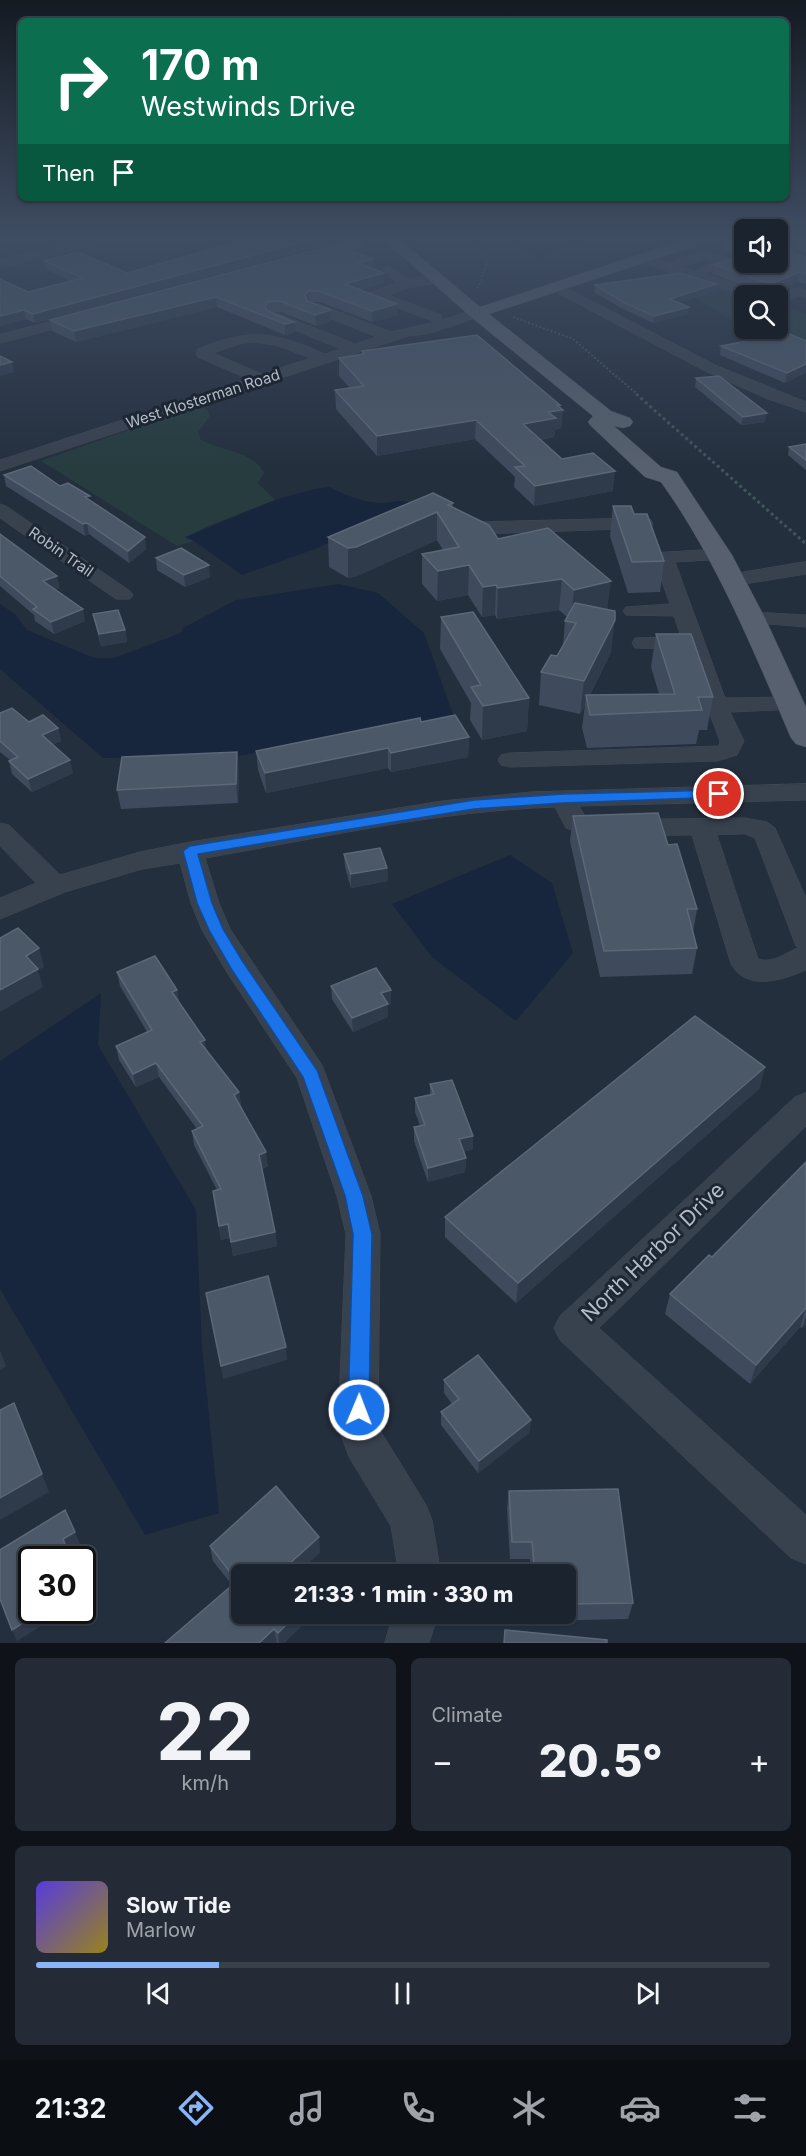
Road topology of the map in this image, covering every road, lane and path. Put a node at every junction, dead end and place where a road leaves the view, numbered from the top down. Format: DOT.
graph roads {
  1 [pos="90,315"];
  2 [pos="333,315"];
  3 [pos="408,315"];
  4 [pos="427,315"];
  5 [pos="479,315"];
  6 [pos="488,315"];
  7 [pos="488,315"];
  8 [pos="494,315"];
  9 [pos="507,315"];
  10 [pos="606,315"];
  11 [pos="275,317"];
  12 [pos="482,317"];
  13 [pos="436,318"];
  14 [pos="367,328"];
  15 [pos="406,332"];
  16 [pos="429,333"];
  17 [pos="0,339"];
  18 [pos="392,344"];
  19 [pos="359,347"];
  20 [pos="412,347"];
  21 [pos="325,359"];
  22 [pos="262,380"];
  23 [pos="775,397"];
  24 [pos="806,407"];
  25 [pos="806,420"];
  26 [pos="0,466"];
  27 [pos="0,510"];
  28 [pos="479,528"];
  29 [pos="806,544"];
  30 [pos="720,555"];
  31 [pos="663,557"];
  32 [pos="806,568"];
  33 [pos="732,580"];
  34 [pos="123,595"];
  35 [pos="682,610"];
  36 [pos="633,611"];
  37 [pos="752,618"];
  38 [pos="806,621"];
  39 [pos="694,642"];
  40 [pos="643,643"];
  41 [pos="791,704"];
  42 [pos="716,705"];
  43 [pos="806,738"];
  44 [pos="510,760"];
  45 [pos="806,792"];
  46 [pos="654,796"];
  47 [pos="563,799"];
  48 [pos="662,827"];
  49 [pos="702,827"];
  50 [pos="0,831"];
  51 [pos="190,851"];
  52 [pos="55,885"];
  53 [pos="799,894"];
  54 [pos="0,909"];
  55 [pos="806,939"];
  56 [pos="806,956"];
  57 [pos="806,1106"];
  58 [pos="806,1543"];
  59 [pos="418,1564"];
  60 [pos="413,1624"];
  61 [pos="407,1643"];
  1 -- 17 [label="street"];
  2 -- 14 [label="street"];
  3 -- 14 [label="street"];
  4 -- 13 [label="street"];
  5 -- 12 [label="main road"];
  6 -- 12 [label="main road"];
  7 -- 12 [label="main road"];
  8 -- 12 [label="path"];
  9 -- 29 [label="path"];
  10 -- 23 [label="street"];
  11 -- 19 [label="street"];
  12 -- 13 [label="street, West Klosterman Road"];
  12 -- 16 [label="street, West Klosterman Road"];
  12 -- 30 [label="main road"];
  13 -- 15 [label="street, West Klosterman Road"];
  14 -- 18 [label="street"];
  15 -- 16 [label="street, West Klosterman Road"];
  15 -- 18 [label="street, West Klosterman Road"];
  16 -- 20 [label="street"];
  18 -- 19 [label="street, West Klosterman Road"];
  19 -- 21 [label="street, West Klosterman Road"];
  21 -- 22 [label="street, West Klosterman Road"];
  21 -- 22 [label="street"];
  22 -- 26 [label="street, West Klosterman Road"];
  23 -- 24 [label="street"];
  23 -- 25 [label="street"];
  27 -- 34 [label="street, Robin Trail"];
  28 -- 31 [label="street"];
  30 -- 31 [label="street"];
  30 -- 33 [label="main road"];
  31 -- 35 [label="street"];
  32 -- 33 [label="street"];
  33 -- 37 [label="main road"];
  35 -- 36 [label="street"];
  35 -- 39 [label="street"];
  37 -- 38 [label="street"];
  37 -- 41 [label="main road"];
  39 -- 40 [label="street"];
  39 -- 42 [label="street"];
  41 -- 42 [label="street"];
  41 -- 43 [label="main road"];
  42 -- 44 [label="street"];
  45 -- 46 [label="street"];
  46 -- 47 [label="street"];
  46 -- 48 [label="street"];
  47 -- 48 [label="street"];
  47 -- 51 [label="street"];
  48 -- 49 [label="street"];
  49 -- 53 [label="street"];
  49 -- 56 [label="street"];
  50 -- 52 [label="street"];
  51 -- 52 [label="street"];
  51 -- 59 [label="street"];
  52 -- 54 [label="street"];
  53 -- 55 [label="street"];
  57 -- 58 [label="street, North Harbor Drive"];
  60 -- 61 [label="street"];
}
